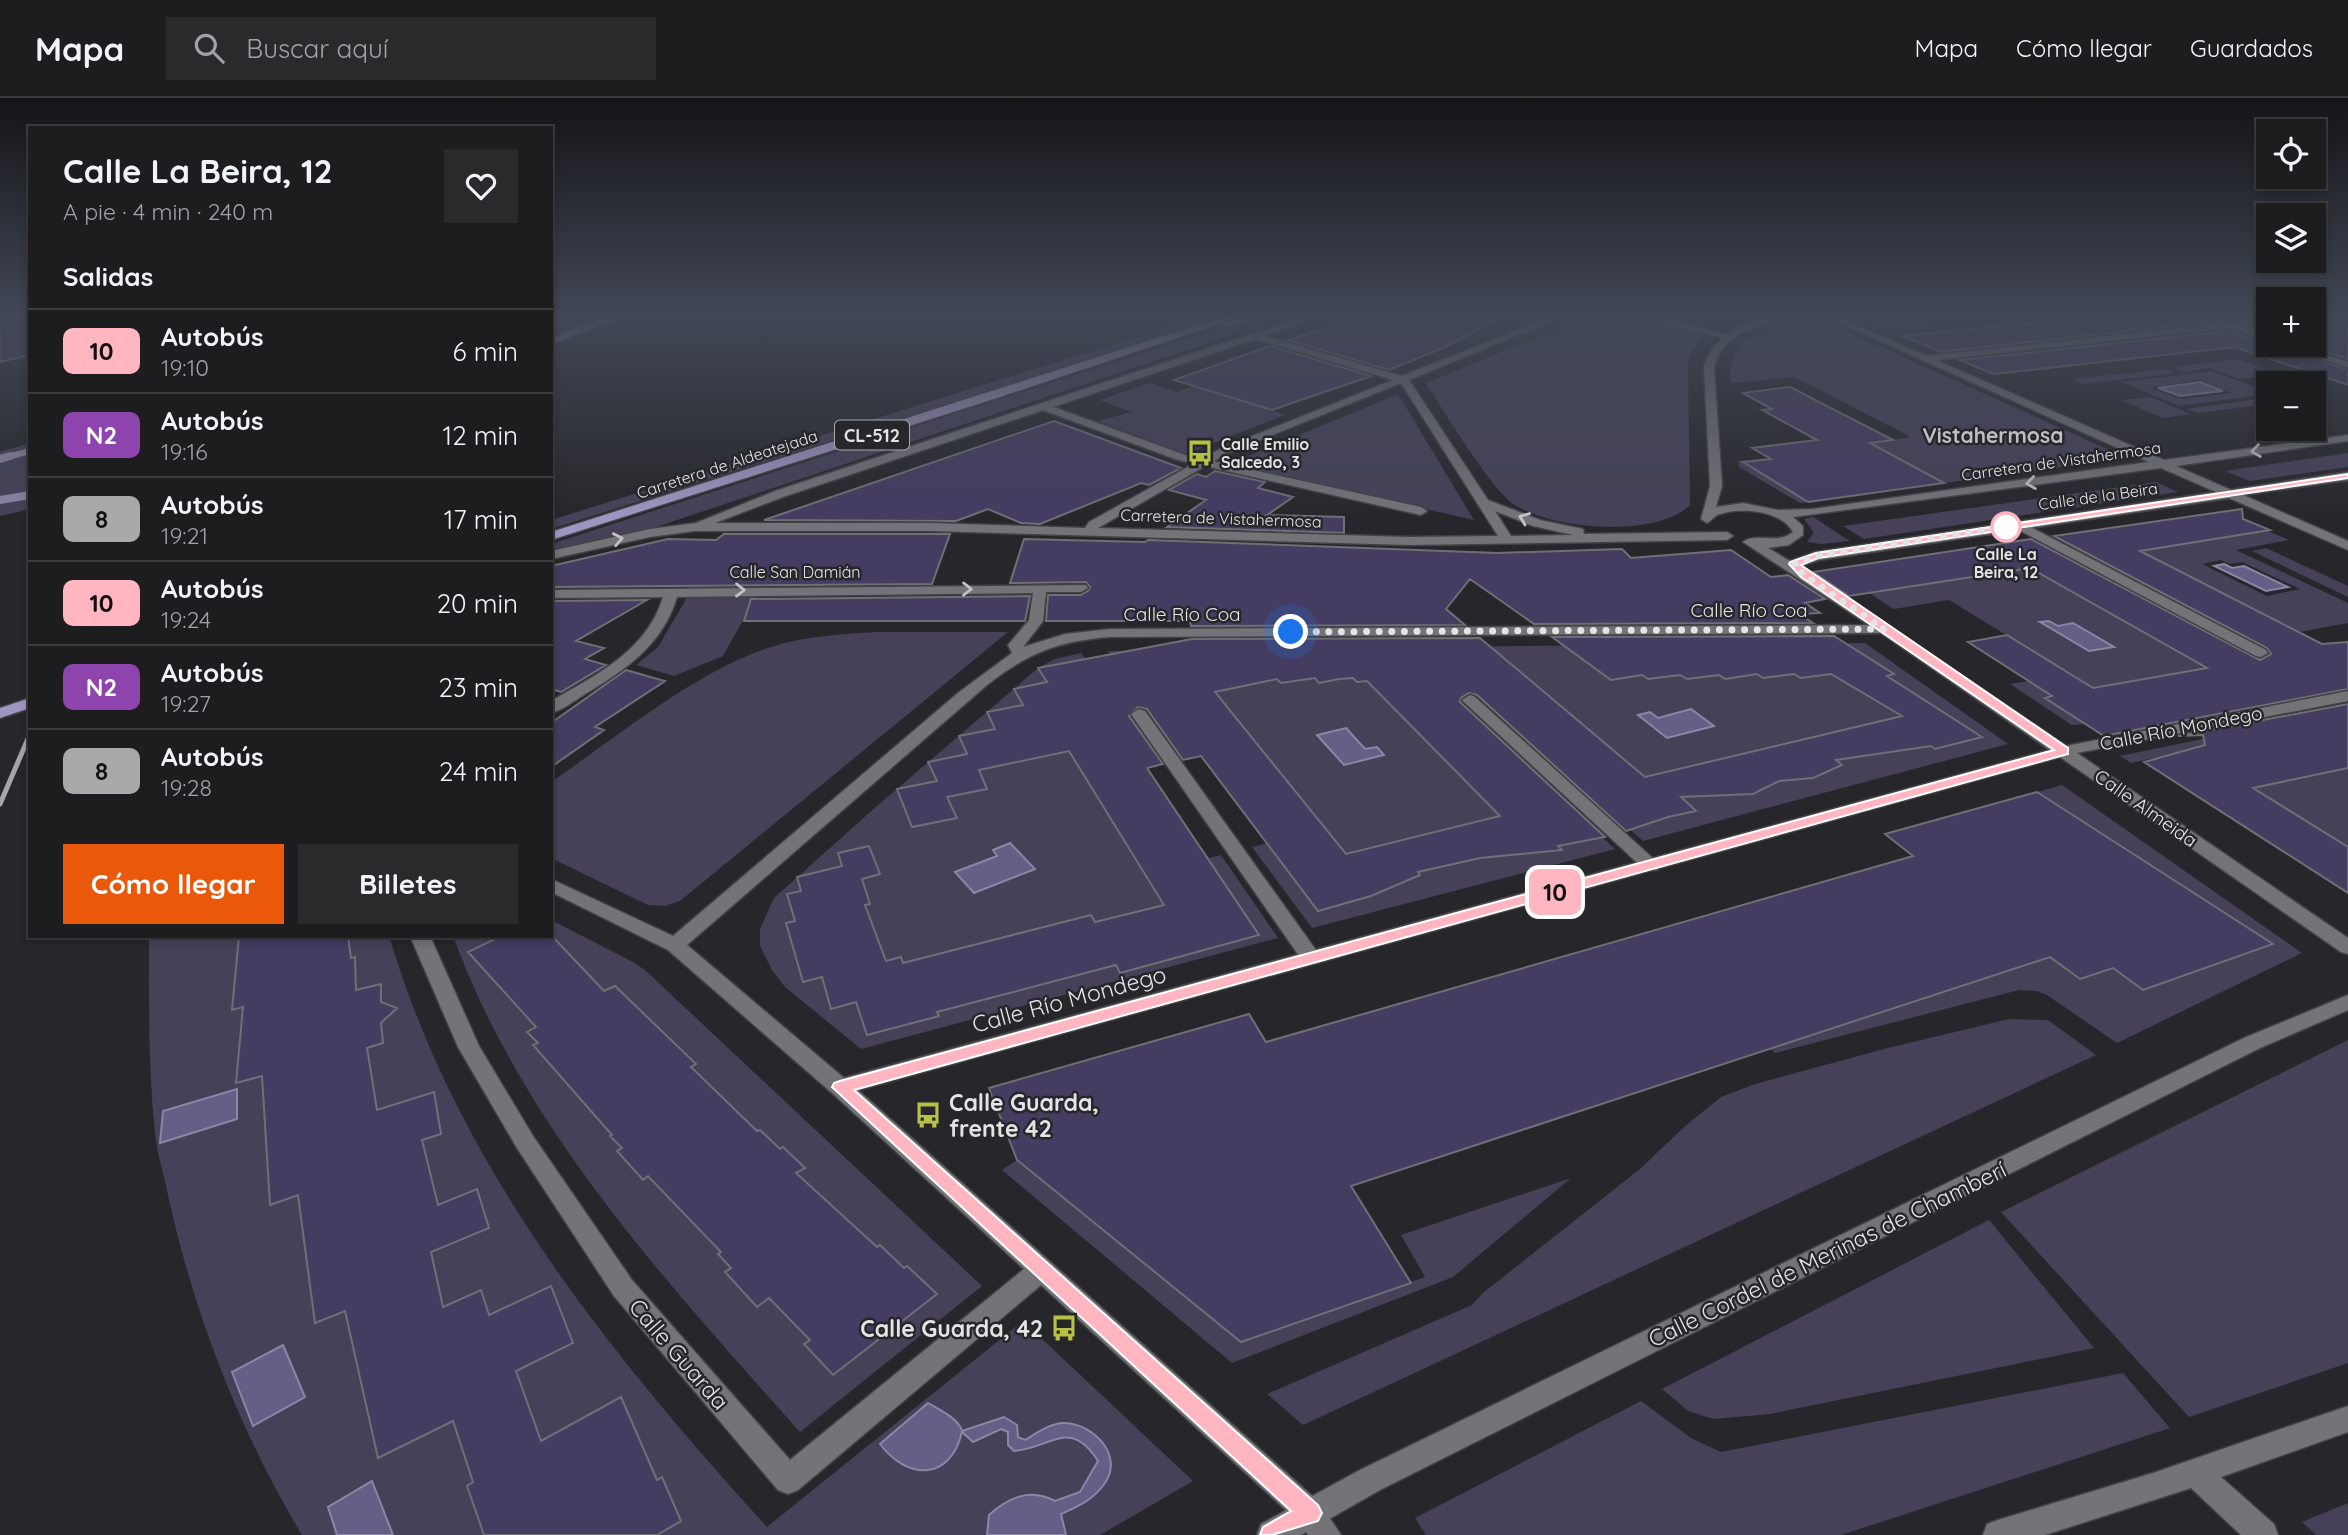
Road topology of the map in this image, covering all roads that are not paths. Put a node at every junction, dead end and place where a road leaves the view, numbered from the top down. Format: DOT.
graph roads {
  1 [pos="1034,382"];
  2 [pos="1119,382"];
  3 [pos="1399,382"];
  4 [pos="1405,382"];
  5 [pos="1710,382"];
  6 [pos="1980,382"];
  7 [pos="1044,407"];
  8 [pos="2348,438"];
  9 [pos="1201,463"];
  10 [pos="2165,464"];
  11 [pos="2348,476"];
  12 [pos="1716,487"];
  13 [pos="2230,494"];
  14 [pos="755,503"];
  15 [pos="1484,503"];
  16 [pos="1747,507"];
  17 [pos="1420,512"];
  18 [pos="1778,514"];
  19 [pos="1708,516"];
  20 [pos="2019,525"];
  21 [pos="828,526"];
  22 [pos="695,527"];
  23 [pos="1089,532"];
  24 [pos="553,535"];
  25 [pos="1660,536"];
  26 [pos="1727,536"];
  27 [pos="1613,539"];
  28 [pos="1508,541"];
  29 [pos="1749,542"];
  30 [pos="1784,542"];
  31 [pos="2348,546"];
  32 [pos="1853,550"];
  33 [pos="553,554"];
  34 [pos="1799,569"];
  35 [pos="1040,588"];
  36 [pos="1081,588"];
  37 [pos="671,592"];
  38 [pos="553,594"];
  39 [pos="1884,629"];
  40 [pos="1019,653"];
  41 [pos="2261,653"];
  42 [pos="2348,696"];
  43 [pos="1470,700"];
  44 [pos="28,704"];
  45 [pos="553,707"];
  46 [pos="0,713"];
  47 [pos="1139,714"];
  48 [pos="2064,751"];
  49 [pos="1651,866"];
  50 [pos="553,886"];
  51 [pos="421,938"];
  52 [pos="675,945"];
  53 [pos="2348,947"];
  54 [pos="1311,958"];
  55 [pos="2348,1002"];
  56 [pos="840,1087"];
  57 [pos="1040,1271"];
  58 [pos="2348,1419"];
  59 [pos="2196,1472"];
  60 [pos="1318,1524"];
  61 [pos="1272,1535"];
  62 [pos="1998,1535"];
  63 [pos="2263,1535"];
  1 -- 24 [label="main road, Carretera de Aldeatejada / CL-512"];
  2 -- 7 [label="street"];
  3 -- 9 [label="street"];
  4 -- 15 [label="street"];
  5 -- 12 [label="street"];
  6 -- 10 [label="street"];
  7 -- 9 [label="street"];
  7 -- 14 [label="street"];
  8 -- 10 [label="street, Carretera de Vistahermosa, one-way"];
  9 -- 17 [label="street"];
  9 -- 23 [label="street"];
  10 -- 13 [label="street"];
  10 -- 18 [label="street, Carretera de Vistahermosa, one-way"];
  11 -- 13 [label="street, Calle de la Beira"];
  12 -- 16 [label="street"];
  12 -- 19 [label="street"];
  13 -- 20 [label="street, Calle de la Beira"];
  13 -- 31 [label="street"];
  14 -- 21 [label="street, Carretera de Vistahermosa"];
  14 -- 22 [label="street"];
  27 -- 15 [label="street, Carretera de Vistahermosa, one-way"];
  15 -- 28 [label="street"];
  16 -- 18 [label="street, Carretera de Vistahermosa"];
  16 -- 19 [label="street, Carretera de Vistahermosa"];
  18 -- 30 [label="street"];
  19 -- 25 [label="street, Carretera de Vistahermosa"];
  19 -- 26 [label="street"];
  20 -- 32 [label="street, Calle de la Beira"];
  20 -- 41 [label="street"];
  21 -- 22 [label="street, Carretera de Vistahermosa"];
  21 -- 23 [label="street, Carretera de Vistahermosa"];
  33 -- 22 [label="street, Carretera de Vistahermosa, one-way"];
  23 -- 28 [label="street, Carretera de Vistahermosa"];
  25 -- 26 [label="street, Carretera de Vistahermosa"];
  25 -- 27 [label="street, Carretera de Vistahermosa"];
  26 -- 29 [label="street"];
  27 -- 28 [label="street, Carretera de Vistahermosa"];
  29 -- 30 [label="street, Calle de la Beira"];
  29 -- 34 [label="street, Calle Almeida"];
  30 -- 32 [label="street, Calle de la Beira"];
  30 -- 34 [label="street, Calle Almeida"];
  32 -- 34 [label="street, Calle de la Beira"];
  34 -- 39 [label="street, Calle Almeida"];
  35 -- 36 [label="street, Calle San Damián"];
  37 -- 35 [label="street, Calle San Damián, one-way"];
  35 -- 40 [label="street"];
  37 -- 38 [label="street, Calle San Damián"];
  37 -- 45 [label="street"];
  39 -- 40 [label="street, Calle Río Coa"];
  39 -- 48 [label="street, Calle Almeida"];
  40 -- 52 [label="street, Calle Río Coa"];
  42 -- 48 [label="street, Calle Río Mondego"];
  43 -- 49 [label="street"];
  44 -- 46 [label="main road"];
  47 -- 54 [label="street"];
  48 -- 49 [label="street, Calle Río Mondego"];
  48 -- 53 [label="street, Calle Almeida"];
  49 -- 54 [label="street, Calle Río Mondego"];
  50 -- 52 [label="street"];
  51 -- 57 [label="street, Calle Guarda"];
  52 -- 56 [label="street"];
  54 -- 56 [label="street, Calle Río Mondego"];
  55 -- 60 [label="street, Calle Cordel de Merinas de Chamberí"];
  56 -- 57 [label="street"];
  57 -- 60 [label="street"];
  58 -- 59 [label="street"];
  59 -- 62 [label="street"];
  59 -- 63 [label="street"];
  60 -- 61 [label="street, Calle Cordel de Merinas de Chamberí"];
}
